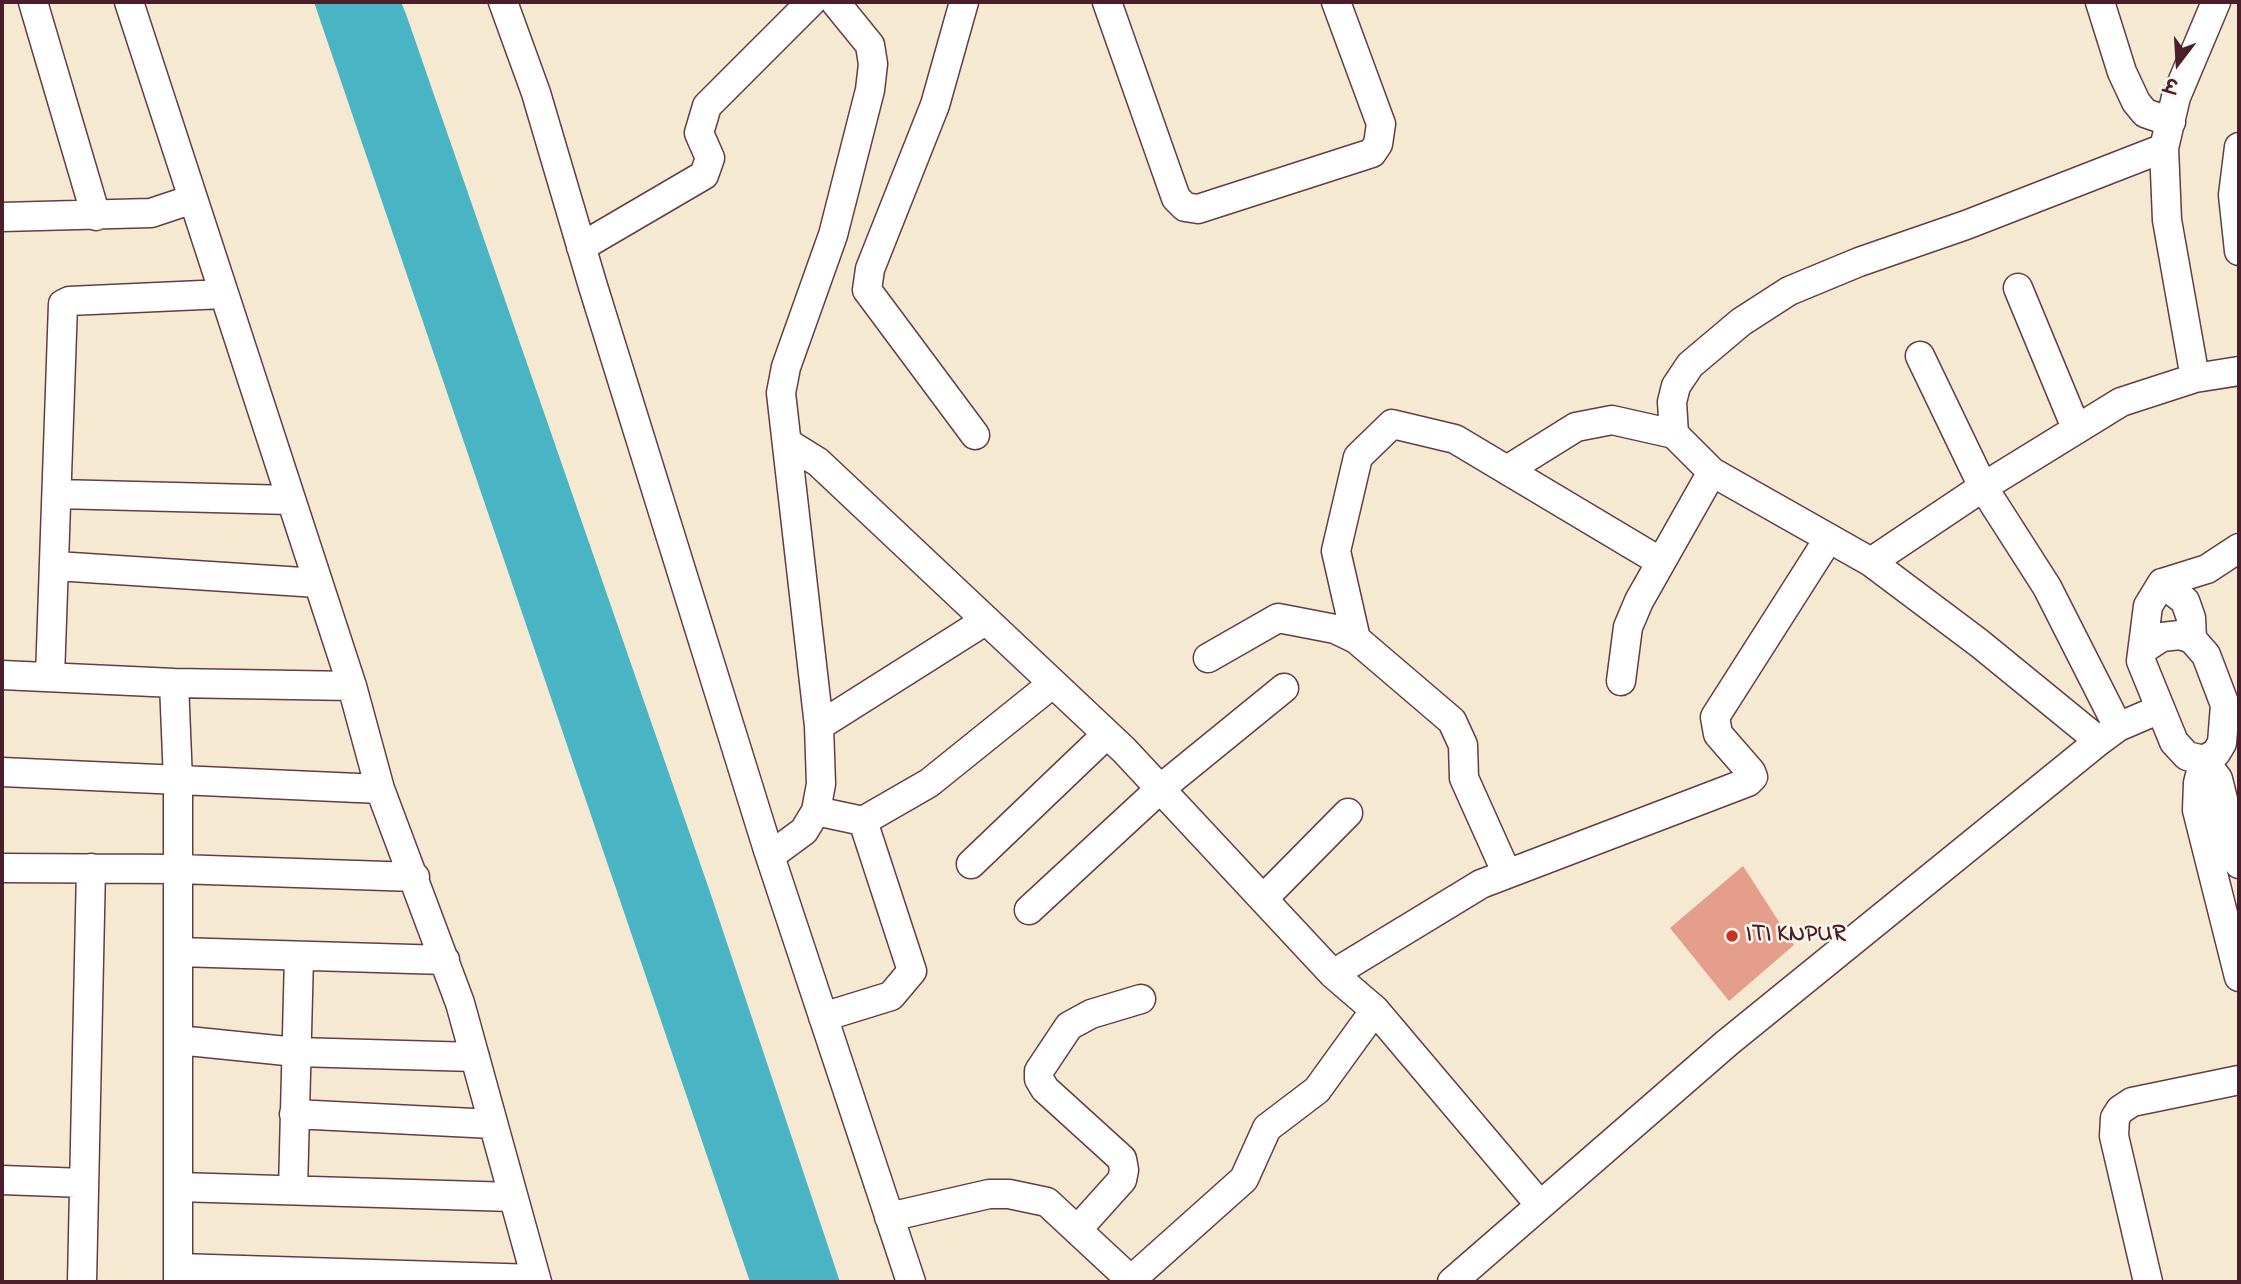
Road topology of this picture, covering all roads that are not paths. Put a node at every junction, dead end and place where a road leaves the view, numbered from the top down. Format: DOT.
graph roads {
  1 [pos="33,2"];
  2 [pos="129,2"];
  3 [pos="503,2"];
  4 [pos="811,2"];
  5 [pos="835,2"];
  6 [pos="964,2"];
  7 [pos="1107,2"];
  8 [pos="1336,2"];
  9 [pos="2100,2"];
  10 [pos="2216,2"];
  11 [pos="2168,135"];
  12 [pos="2239,147"];
  13 [pos="193,199"];
  14 [pos="96,216"];
  15 [pos="2,217"];
  16 [pos="581,247"];
  17 [pos="2239,251"];
  18 [pos="2018,288"];
  19 [pos="224,294"];
  20 [pos="1920,356"];
  21 [pos="2239,372"];
  22 [pos="2195,378"];
  23 [pos="2076,428"];
  24 [pos="1674,434"];
  25 [pos="975,435"];
  26 [pos="789,444"];
  27 [pos="1507,470"];
  28 [pos="1712,472"];
  29 [pos="1983,487"];
  30 [pos="57,494"];
  31 [pos="291,500"];
  32 [pos="1829,538"];
  33 [pos="2239,548"];
  34 [pos="1661,562"];
  35 [pos="1871,562"];
  36 [pos="55,566"];
  37 [pos="318,583"];
  38 [pos="2162,583"];
  39 [pos="985,621"];
  40 [pos="1356,639"];
  41 [pos="2192,639"];
  42 [pos="2145,648"];
  43 [pos="1208,658"];
  44 [pos="2,675"];
  45 [pos="50,677"];
  46 [pos="1621,681"];
  47 [pos="174,683"];
  48 [pos="1052,684"];
  49 [pos="352,686"];
  50 [pos="1284,688"];
  51 [pos="2232,704"];
  52 [pos="2160,709"];
  53 [pos="819,726"];
  54 [pos="1107,734"];
  55 [pos="2108,734"];
  56 [pos="2204,760"];
  57 [pos="2,772"];
  58 [pos="178,781"];
  59 [pos="380,789"];
  60 [pos="1160,789"];
  61 [pos="816,811"];
  62 [pos="1348,813"];
  63 [pos="863,821"];
  64 [pos="770,856"];
  65 [pos="971,864"];
  66 [pos="2239,864"];
  67 [pos="2,868"];
  68 [pos="91,868"];
  69 [pos="178,869"];
  70 [pos="1507,874"];
  71 [pos="415,877"];
  72 [pos="1263,899"];
  73 [pos="1029,910"];
  74 [pos="178,952"];
  75 [pos="299,956"];
  76 [pos="445,960"];
  77 [pos="1333,974"];
  78 [pos="2239,976"];
  79 [pos="1141,999"];
  80 [pos="1375,1010"];
  81 [pos="823,1017"];
  82 [pos="178,1040"];
  83 [pos="296,1052"];
  84 [pos="475,1057"];
  85 [pos="2239,1080"];
  86 [pos="294,1114"];
  87 [pos="493,1124"];
  88 [pos="2,1180"];
  89 [pos="84,1183"];
  90 [pos="178,1187"];
  91 [pos="293,1190"];
  92 [pos="513,1196"];
  93 [pos="1540,1205"];
  94 [pos="889,1217"];
  95 [pos="1077,1230"];
  96 [pos="178,1275"];
  97 [pos="536,1281"];
  98 [pos="1132,1281"];
  99 [pos="82,1282"];
  100 [pos="911,1282"];
  101 [pos="1452,1282"];
  102 [pos="2148,1282"];
  1 -- 14 [label="street"];
  2 -- 13 [label="street"];
  3 -- 16 [label="street"];
  4 -- 16 [label="street"];
  5 -- 26 [label="street"];
  6 -- 25 [label="street"];
  7 -- 8 [label="street"];
  9 -- 11 [label="street"];
  10 -- 11 [label="street"];
  11 -- 22 [label="street"];
  11 -- 24 [label="street"];
  12 -- 17 [label="street"];
  13 -- 14 [label="street"];
  13 -- 19 [label="street"];
  14 -- 15 [label="street"];
  16 -- 64 [label="street"];
  18 -- 23 [label="street"];
  19 -- 30 [label="street"];
  19 -- 31 [label="street"];
  20 -- 29 [label="street"];
  21 -- 22 [label="street"];
  22 -- 23 [label="street"];
  23 -- 29 [label="street"];
  24 -- 27 [label="street"];
  24 -- 28 [label="street"];
  26 -- 39 [label="street"];
  26 -- 53 [label="street"];
  27 -- 34 [label="street"];
  27 -- 40 [label="street"];
  28 -- 32 [label="street"];
  28 -- 34 [label="street"];
  29 -- 35 [label="street"];
  29 -- 55 [label="street"];
  30 -- 31 [label="street"];
  30 -- 36 [label="street"];
  31 -- 37 [label="street"];
  32 -- 35 [label="street"];
  32 -- 70 [label="street"];
  33 -- 38 [label="street"];
  34 -- 46 [label="street"];
  35 -- 55 [label="street"];
  36 -- 37 [label="street"];
  36 -- 45 [label="street"];
  37 -- 49 [label="street"];
  38 -- 41 [label="street"];
  38 -- 42 [label="street"];
  39 -- 48 [label="street"];
  39 -- 53 [label="street"];
  40 -- 43 [label="street"];
  40 -- 70 [label="street"];
  41 -- 42 [label="street"];
  41 -- 51 [label="street"];
  42 -- 52 [label="street"];
  44 -- 45 [label="street"];
  45 -- 47 [label="street"];
  47 -- 49 [label="street"];
  47 -- 58 [label="street"];
  48 -- 54 [label="street"];
  48 -- 63 [label="street"];
  49 -- 59 [label="street"];
  50 -- 60 [label="street"];
  51 -- 56 [label="street"];
  52 -- 55 [label="street"];
  52 -- 56 [label="street"];
  53 -- 61 [label="street"];
  54 -- 60 [label="street"];
  54 -- 65 [label="street"];
  55 -- 93 [label="street"];
  56 -- 66 [label="street"];
  56 -- 78 [label="street"];
  57 -- 58 [label="street"];
  58 -- 59 [label="street"];
  58 -- 69 [label="street"];
  59 -- 71 [label="street"];
  60 -- 72 [label="street"];
  60 -- 73 [label="street"];
  61 -- 63 [label="street"];
  61 -- 64 [label="street"];
  62 -- 72 [label="street"];
  63 -- 81 [label="street"];
  64 -- 81 [label="street"];
  67 -- 68 [label="street"];
  68 -- 69 [label="street"];
  68 -- 89 [label="street"];
  69 -- 71 [label="street"];
  69 -- 74 [label="street"];
  70 -- 77 [label="street"];
  71 -- 76 [label="street"];
  72 -- 77 [label="street"];
  74 -- 75 [label="street"];
  74 -- 82 [label="street"];
  75 -- 76 [label="street"];
  75 -- 83 [label="street"];
  76 -- 84 [label="street"];
  77 -- 80 [label="street"];
  79 -- 95 [label="street"];
  80 -- 93 [label="street"];
  80 -- 98 [label="street"];
  81 -- 94 [label="street"];
  82 -- 83 [label="street"];
  82 -- 90 [label="street"];
  83 -- 84 [label="street"];
  83 -- 86 [label="street"];
  84 -- 87 [label="street"];
  85 -- 102 [label="street"];
  86 -- 87 [label="street"];
  86 -- 91 [label="street"];
  87 -- 92 [label="street"];
  88 -- 89 [label="street"];
  89 -- 99 [label="street"];
  90 -- 91 [label="street"];
  90 -- 96 [label="street"];
  91 -- 92 [label="street"];
  92 -- 97 [label="street"];
  93 -- 101 [label="street"];
  94 -- 95 [label="street"];
  94 -- 100 [label="street"];
  95 -- 98 [label="street"];
  96 -- 97 [label="street"];
}
